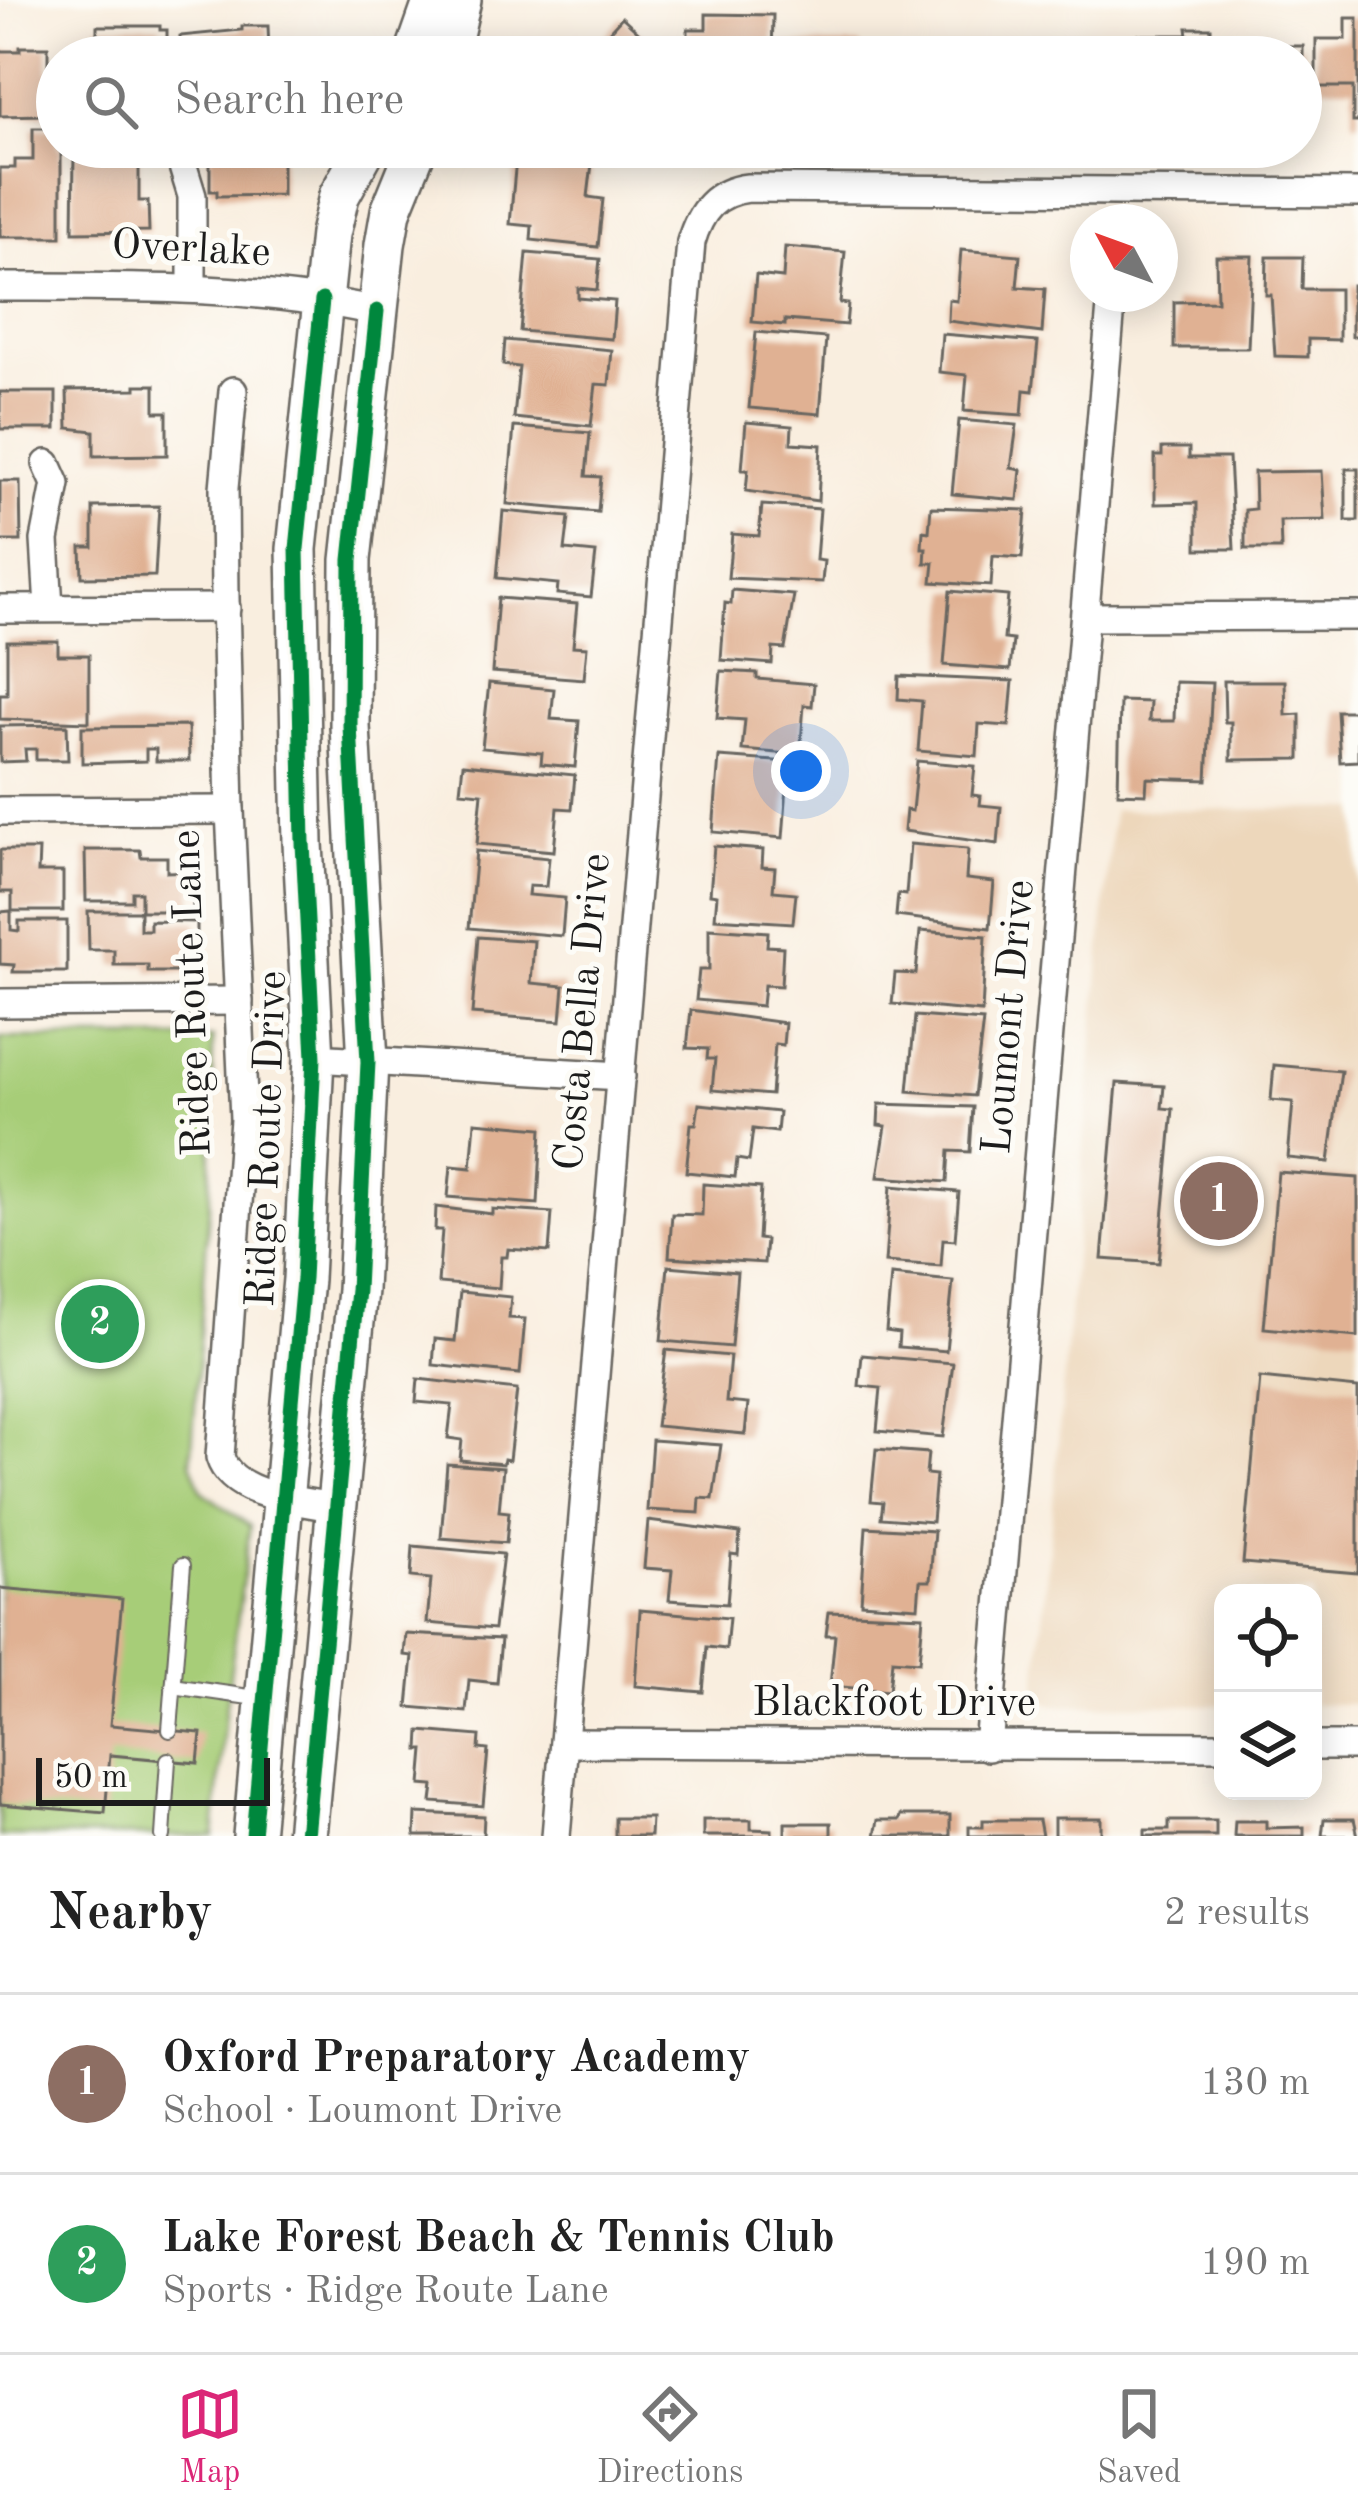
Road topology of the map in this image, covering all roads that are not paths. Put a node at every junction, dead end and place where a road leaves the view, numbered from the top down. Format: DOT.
graph roads {
  1 [pos="434,0"];
  2 [pos="461,0"];
  3 [pos="421,36"];
  4 [pos="453,36"];
  5 [pos="183,168"];
  6 [pos="354,168"];
  7 [pos="408,168"];
  8 [pos="1358,193"];
  9 [pos="1178,204"];
  10 [pos="1070,205"];
  11 [pos="192,286"];
  12 [pos="0,287"];
  13 [pos="322,300"];
  14 [pos="377,311"];
  15 [pos="1111,312"];
  16 [pos="233,391"];
  17 [pos="47,464"];
  18 [pos="49,608"];
  19 [pos="226,608"];
  20 [pos="0,609"];
  21 [pos="1358,616"];
  22 [pos="1087,617"];
  23 [pos="230,810"];
  24 [pos="0,811"];
  25 [pos="239,1001"];
  26 [pos="0,1003"];
  27 [pos="314,1058"];
  28 [pos="368,1062"];
  29 [pos="621,1076"];
  30 [pos="284,1498"];
  31 [pos="338,1508"];
  32 [pos="182,1565"];
  33 [pos="173,1687"];
  34 [pos="264,1699"];
  35 [pos="170,1730"];
  36 [pos="564,1743"];
  37 [pos="1214,1746"];
  38 [pos="1322,1746"];
  39 [pos="1358,1746"];
  40 [pos="988,1747"];
  41 [pos="168,1760"];
  42 [pos="163,1836"];
  43 [pos="253,1836"];
  44 [pos="306,1836"];
  45 [pos="556,1836"];
  1 -- 3 [label="main road"];
  2 -- 4 [label="main road"];
  5 -- 11 [label="street"];
  6 -- 13 [label="main road, Ridge Route Drive"];
  7 -- 14 [label="main road"];
  8 -- 9 [label="street"];
  10 -- 29 [label="street, Costa Bella Drive"];
  11 -- 12 [label="street, Overlake"];
  11 -- 13 [label="street, Overlake"];
  13 -- 14 [label="street, Overlake"];
  13 -- 27 [label="main road, Ridge Route Drive"];
  14 -- 28 [label="main road"];
  15 -- 22 [label="street, Loumont Drive"];
  16 -- 19 [label="street, Ridge Route Lane"];
  17 -- 18 [label="street"];
  18 -- 19 [label="street"];
  18 -- 20 [label="street"];
  19 -- 23 [label="street, Ridge Route Lane"];
  21 -- 22 [label="street"];
  22 -- 40 [label="street, Loumont Drive"];
  23 -- 24 [label="street"];
  23 -- 25 [label="street, Ridge Route Lane"];
  25 -- 26 [label="street"];
  25 -- 30 [label="street, Ridge Route Lane"];
  27 -- 28 [label="street"];
  27 -- 30 [label="main road, Ridge Route Drive"];
  28 -- 29 [label="street"];
  28 -- 31 [label="main road"];
  29 -- 36 [label="street, Costa Bella Drive"];
  30 -- 31 [label="street, Ridge Route Lane"];
  30 -- 34 [label="main road, Ridge Route Drive"];
  31 -- 44 [label="main road"];
  32 -- 33 [label="lane"];
  33 -- 34 [label="lane"];
  33 -- 35 [label="lane"];
  34 -- 43 [label="main road, Ridge Route Drive"];
  36 -- 40 [label="street, Blackfoot Drive"];
  36 -- 45 [label="street, Costa Bella Drive"];
  37 -- 40 [label="street, Blackfoot Drive"];
  38 -- 39 [label="street"];
  41 -- 42 [label="lane"];
}
